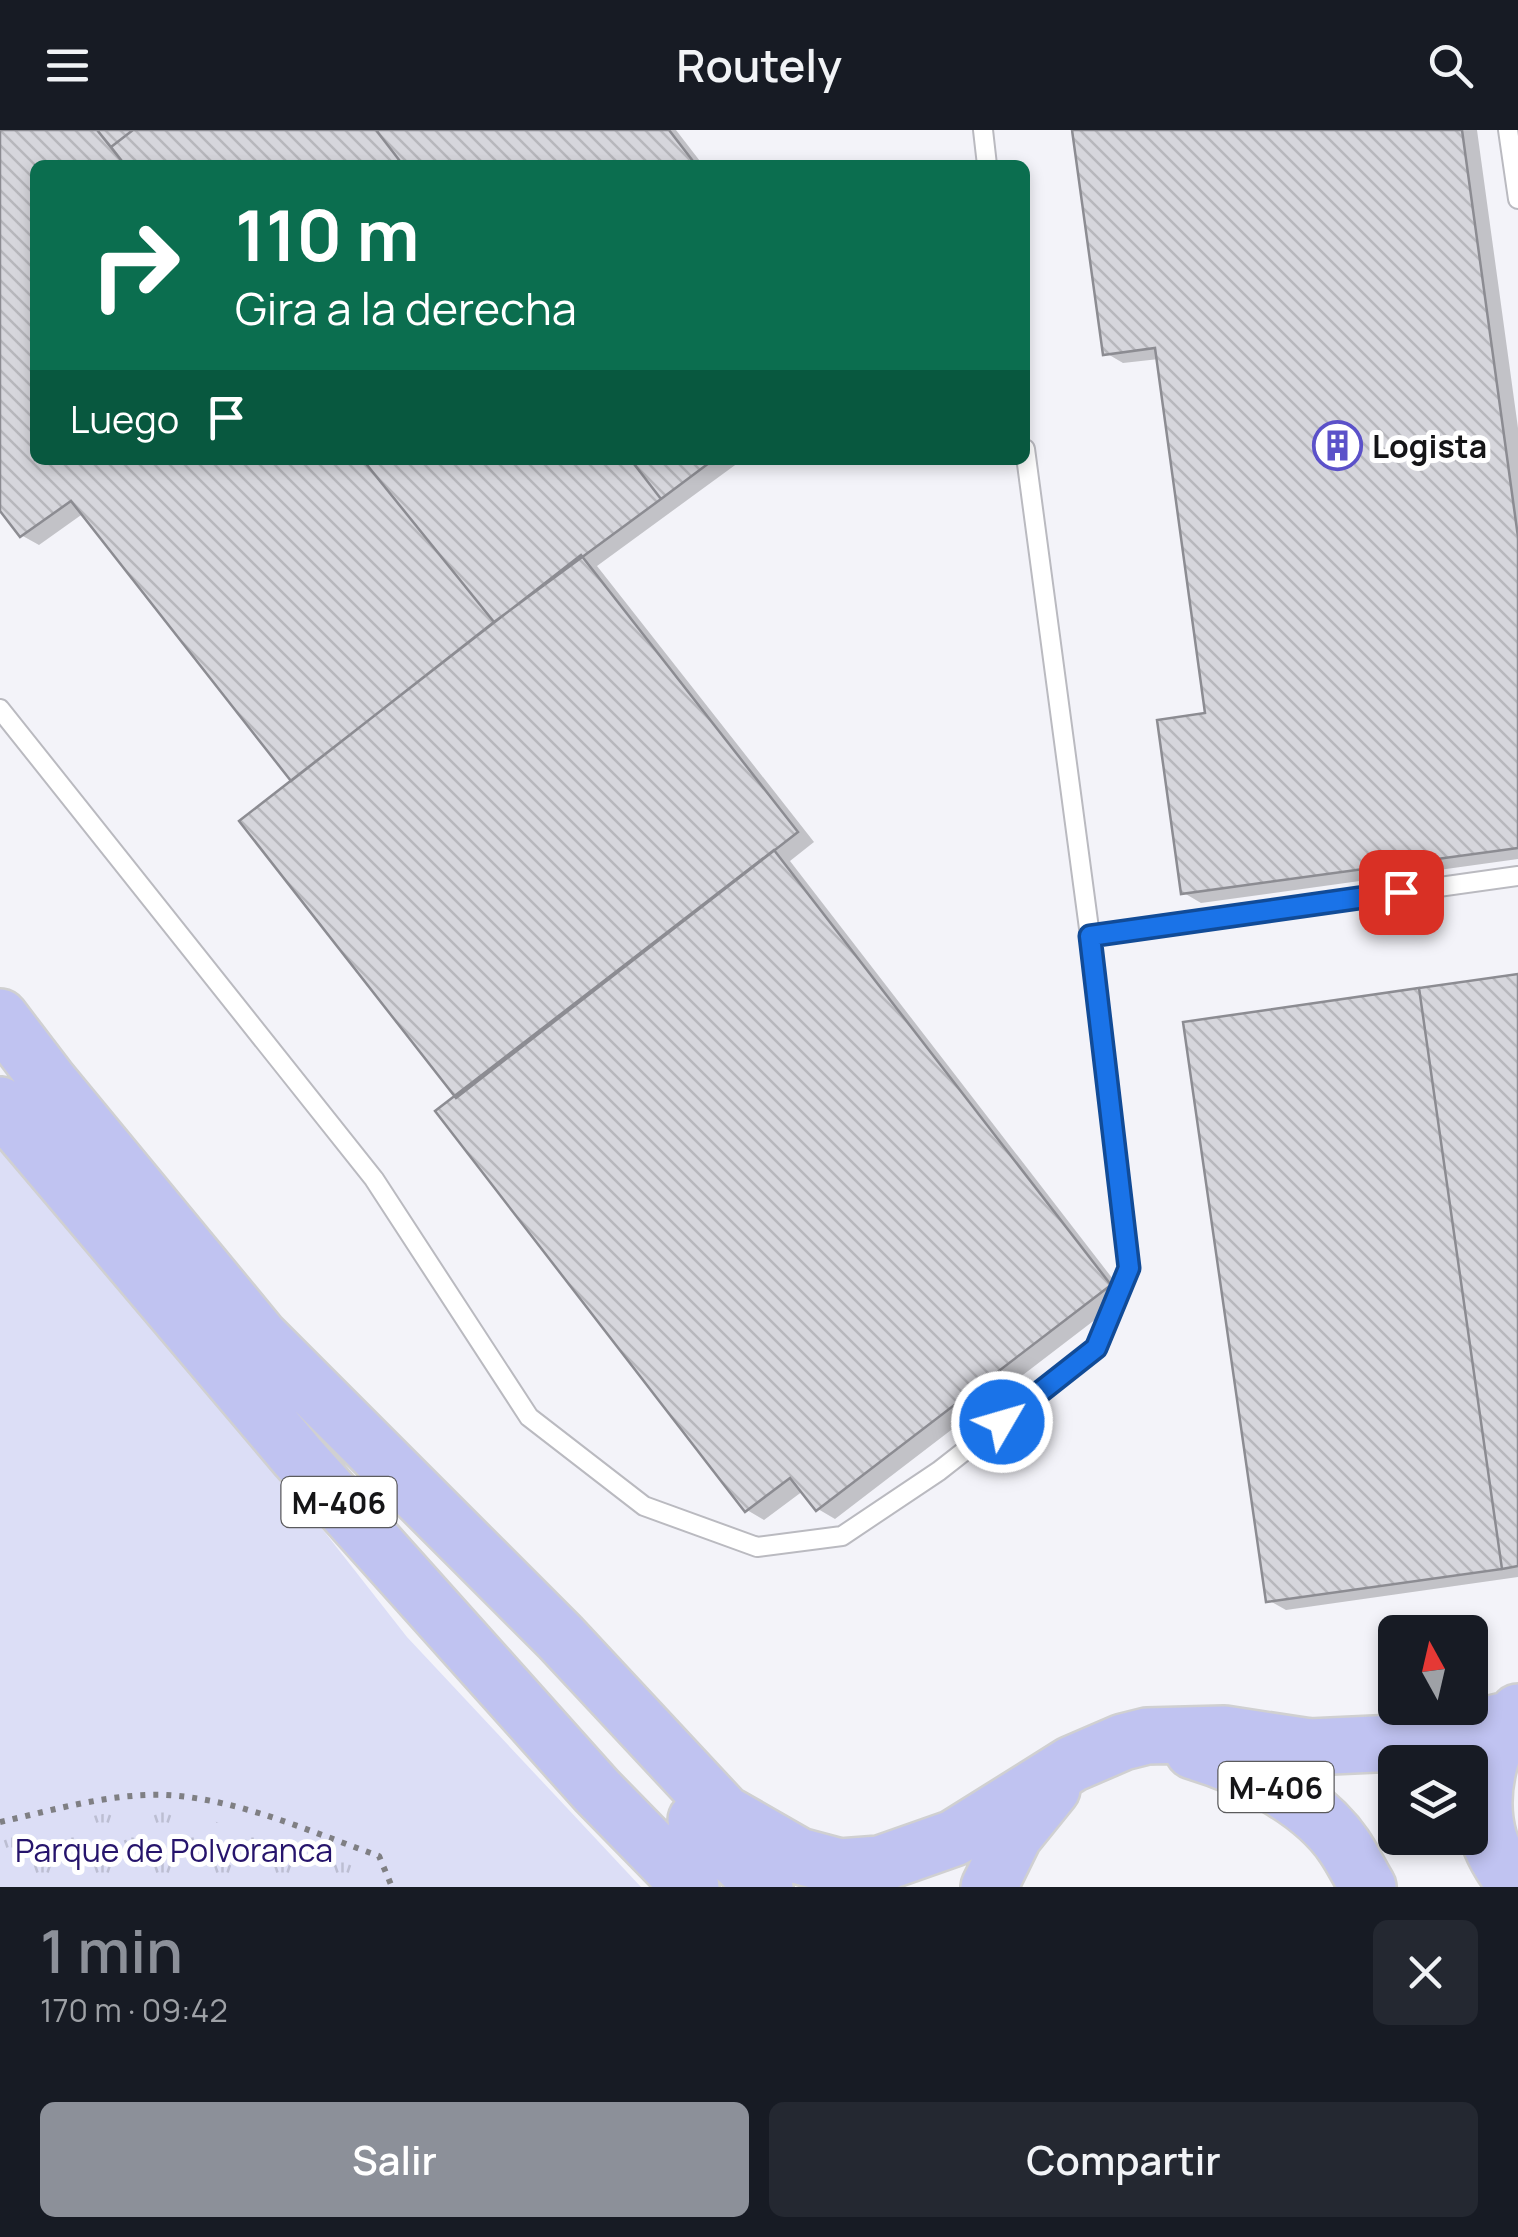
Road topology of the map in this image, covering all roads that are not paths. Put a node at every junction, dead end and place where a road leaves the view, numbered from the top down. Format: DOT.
graph roads {
  1 [pos="983,130"];
  2 [pos="1508,130"];
  3 [pos="986,160"];
  4 [pos="1518,199"];
  5 [pos="1027,465"];
  6 [pos="0,709"];
  7 [pos="1518,876"];
  8 [pos="1090,936"];
  9 [pos="0,1017"];
  10 [pos="1,1107"];
  11 [pos="288,1366"];
  12 [pos="1514,1716"];
  13 [pos="1147,1736"];
  14 [pos="1310,1747"];
  15 [pos="1072,1764"];
  16 [pos="1378,1773"];
  17 [pos="1494,1859"];
  18 [pos="692,1887"];
  19 [pos="765,1887"];
  20 [pos="989,1887"];
  21 [pos="1368,1887"];
  1 -- 3 [label="lane"];
  2 -- 4 [label="lane"];
  5 -- 8 [label="lane"];
  6 -- 8 [label="lane"];
  7 -- 8 [label="lane"];
  9 -- 11 [label="highway, M-406"];
  10 -- 18 [label="highway, M-406"];
  11 -- 15 [label="highway, M-406"];
  11 -- 19 [label="highway, M-406"];
  12 -- 14 [label="highway, M-406"];
  12 -- 17 [label="highway"];
  13 -- 14 [label="highway, M-406"];
  13 -- 15 [label="highway, M-406"];
  13 -- 21 [label="highway, M-406"];
  14 -- 16 [label="highway, M-406"];
  15 -- 20 [label="highway"];
}
